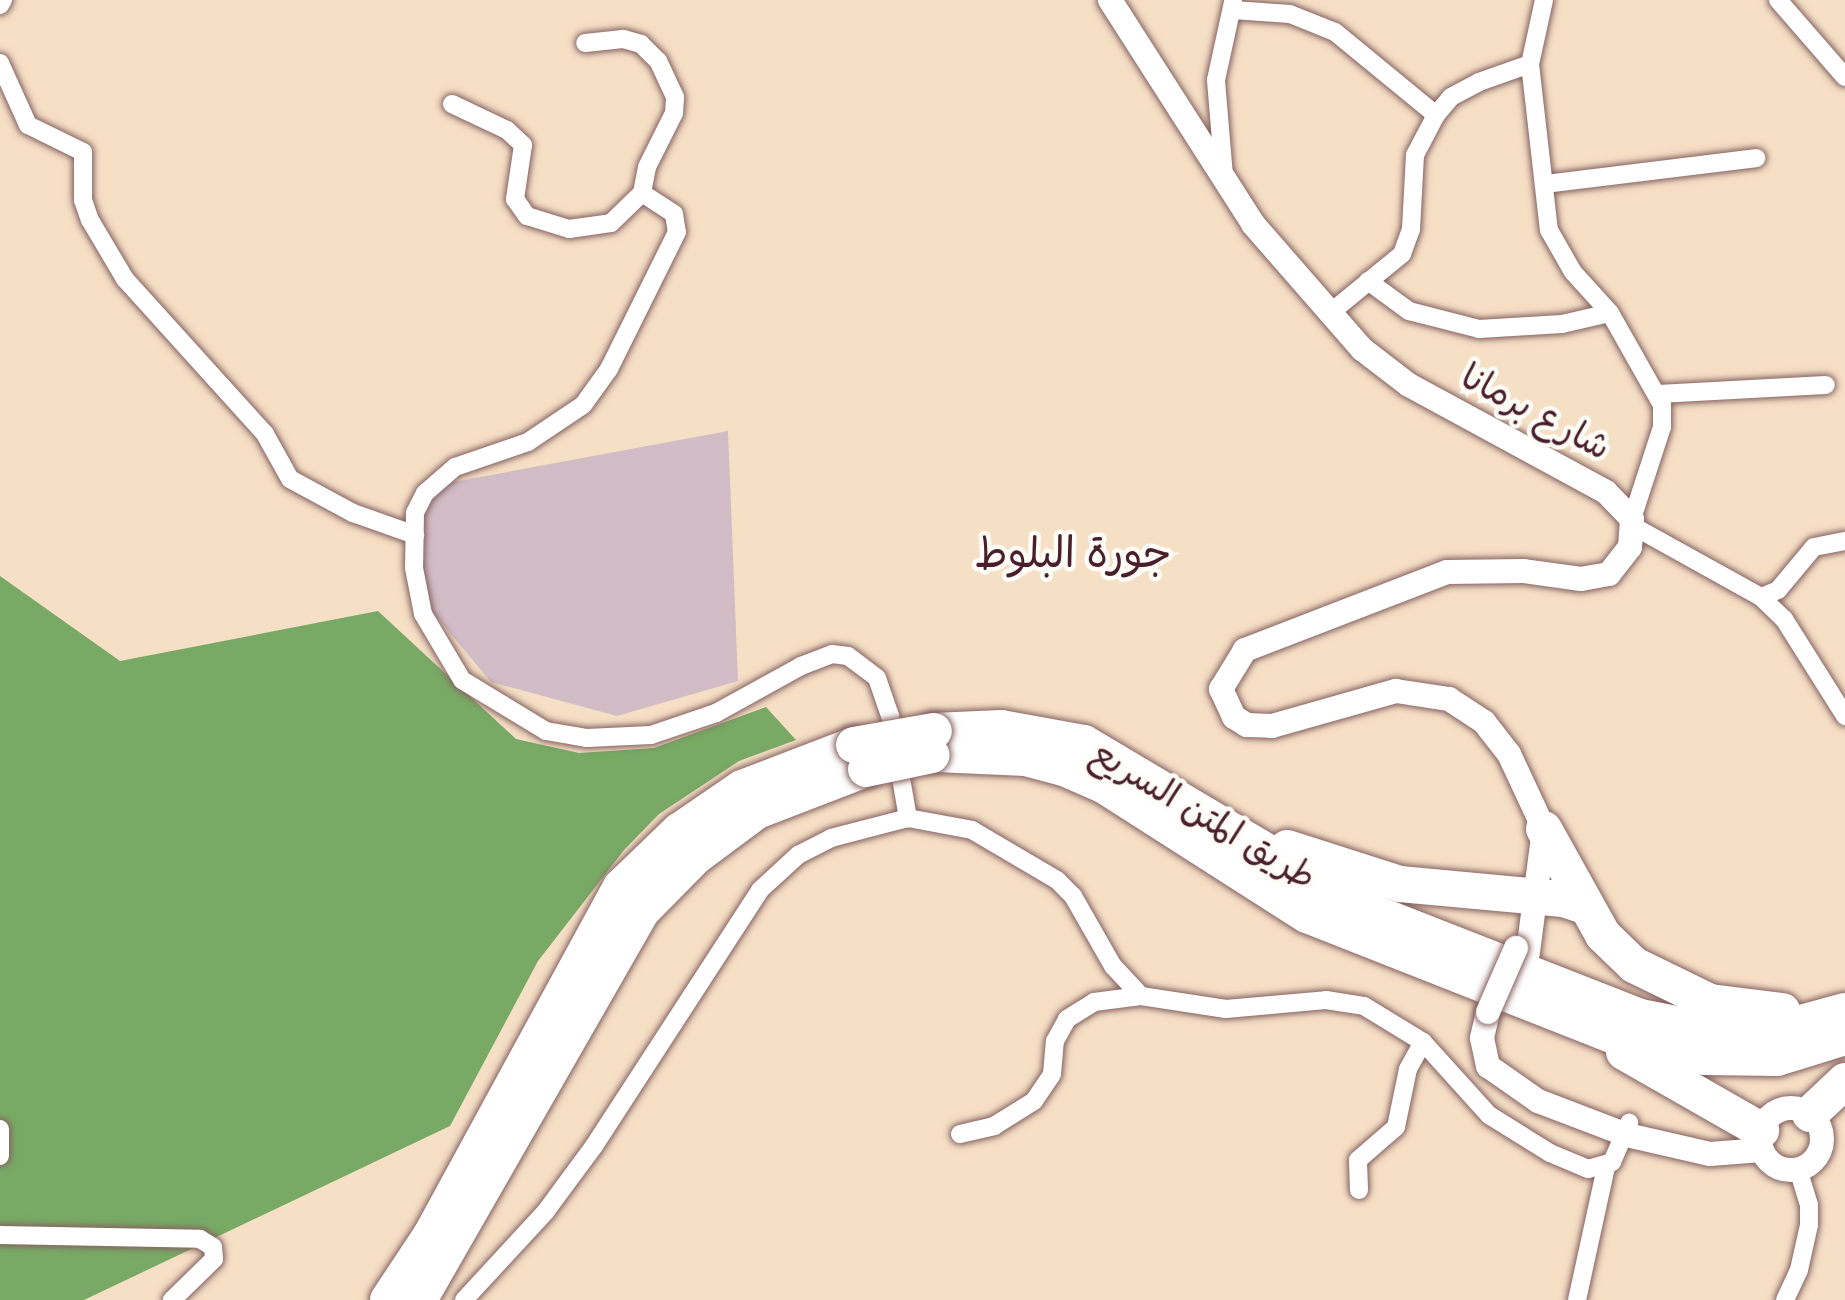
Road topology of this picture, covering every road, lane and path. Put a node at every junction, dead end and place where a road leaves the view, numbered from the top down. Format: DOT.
graph roads {
  1 [pos="1109,0"];
  2 [pos="1544,0"];
  3 [pos="1778,0"];
  4 [pos="1233,5"];
  5 [pos="586,43"];
  6 [pos="0,63"];
  7 [pos="1530,64"];
  8 [pos="1845,77"];
  9 [pos="452,104"];
  10 [pos="1436,115"];
  11 [pos="1756,158"];
  12 [pos="1224,181"];
  13 [pos="1545,184"];
  14 [pos="643,193"];
  15 [pos="1368,281"];
  16 [pos="1330,313"];
  17 [pos="1610,314"];
  18 [pos="1826,385"];
  19 [pos="1658,394"];
  20 [pos="1632,523"];
  21 [pos="415,535"];
  22 [pos="1845,541"];
  23 [pos="1761,597"];
  24 [pos="1845,716"];
  25 [pos="935,742"];
  26 [pos="860,757"];
  27 [pos="908,818"];
  28 [pos="1544,830"];
  29 [pos="1236,836"];
  30 [pos="1537,897"];
  31 [pos="1587,908"];
  32 [pos="1141,996"];
  33 [pos="1843,1021"];
  34 [pos="1592,1029"];
  35 [pos="1423,1042"];
  36 [pos="1845,1081"];
  37 [pos="0,1129"];
  38 [pos="1826,1129"];
  39 [pos="1634,1132"];
  40 [pos="960,1134"];
  41 [pos="1762,1140"];
  42 [pos="0,1156"];
  43 [pos="1606,1167"];
  44 [pos="1798,1169"];
  45 [pos="1359,1190"];
  46 [pos="0,1235"];
  47 [pos="172,1300"];
  48 [pos="388,1300"];
  49 [pos="419,1300"];
  50 [pos="464,1300"];
  51 [pos="1577,1300"];
  52 [pos="1785,1300"];
  1 -- 12 [label="street, شارع برمانا"];
  2 -- 7 [label="street"];
  3 -- 8 [label="street"];
  4 -- 10 [label="street"];
  4 -- 12 [label="street"];
  5 -- 14 [label="street"];
  6 -- 21 [label="street"];
  7 -- 10 [label="street"];
  7 -- 13 [label="street"];
  9 -- 14 [label="street"];
  10 -- 15 [label="street"];
  11 -- 13 [label="street"];
  12 -- 16 [label="street, شارع برمانا"];
  13 -- 17 [label="street"];
  14 -- 21 [label="street"];
  15 -- 16 [label="street"];
  15 -- 17 [label="street"];
  16 -- 20 [label="street, شارع برمانا"];
  17 -- 19 [label="street"];
  18 -- 19 [label="street"];
  19 -- 20 [label="street"];
  20 -- 23 [label="street"];
  20 -- 28 [label="street"];
  21 -- 27 [label="street"];
  22 -- 23 [label="street"];
  23 -- 24 [label="street"];
  25 -- 26 [label="highway, طريق المتن السريع, bridge"];
  25 -- 29 [label="highway, طريق المتن السريع"];
  25 -- 34 [label="highway, طريق المتن السريع"];
  26 -- 48 [label="highway, طريق المتن السريع"];
  26 -- 49 [label="highway, طريق المتن السريع"];
  27 -- 32 [label="street"];
  27 -- 50 [label="street"];
  28 -- 30 [label="street"];
  28 -- 31 [label="highway"];
  29 -- 30 [label="highway"];
  29 -- 33 [label="highway, طريق المتن السريع"];
  30 -- 31 [label="highway"];
  30 -- 39 [label="street, bridge"];
  31 -- 33 [label="highway"];
  32 -- 35 [label="street"];
  32 -- 40 [label="street"];
  33 -- 34 [label="highway, طريق المتن السريع"];
  34 -- 41 [label="highway"];
  35 -- 43 [label="street"];
  35 -- 45 [label="street"];
  36 -- 38 [label="highway"];
  37 -- 42 [label="street"];
  38 -- 41 [label="street"];
  38 -- 44 [label="street"];
  39 -- 41 [label="street"];
  39 -- 43 [label="street"];
  41 -- 44 [label="street"];
  43 -- 51 [label="street"];
  44 -- 52 [label="street"];
  46 -- 47 [label="street"];
}
